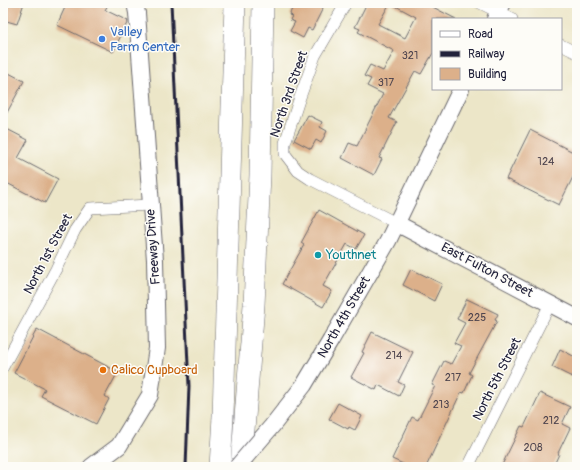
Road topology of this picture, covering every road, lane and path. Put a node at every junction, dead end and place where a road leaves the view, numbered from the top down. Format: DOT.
graph roads {
  1 [pos="135,3"];
  2 [pos="235,3"];
  3 [pos="263,3"];
  4 [pos="346,3"];
  5 [pos="480,3"];
  6 [pos="502,13"];
  7 [pos="562,46"];
  8 [pos="577,53"];
  9 [pos="461,90"];
  10 [pos="150,205"];
  11 [pos="396,223"];
  12 [pos="550,304"];
  13 [pos="577,318"];
  14 [pos="3,367"];
  15 [pos="91,467"];
  16 [pos="220,467"];
  17 [pos="237,467"];
  18 [pos="241,467"];
  19 [pos="468,467"];
  1 -- 10 [label="street, Freeway Drive"];
  2 -- 16 [label="highway"];
  3 -- 18 [label="highway"];
  4 -- 11 [label="street, North 3rd Street"];
  5 -- 6 [label="street"];
  7 -- 8 [label="street"];
  9 -- 11 [label="street, North 4th Street"];
  10 -- 14 [label="street, North 1st Street"];
  10 -- 15 [label="street, Freeway Drive"];
  11 -- 12 [label="street, East Fulton Street"];
  11 -- 17 [label="street, North 4th Street, bridge"];
  12 -- 13 [label="street, East Fulton Street"];
  12 -- 19 [label="street, North 5th Street"];
}
